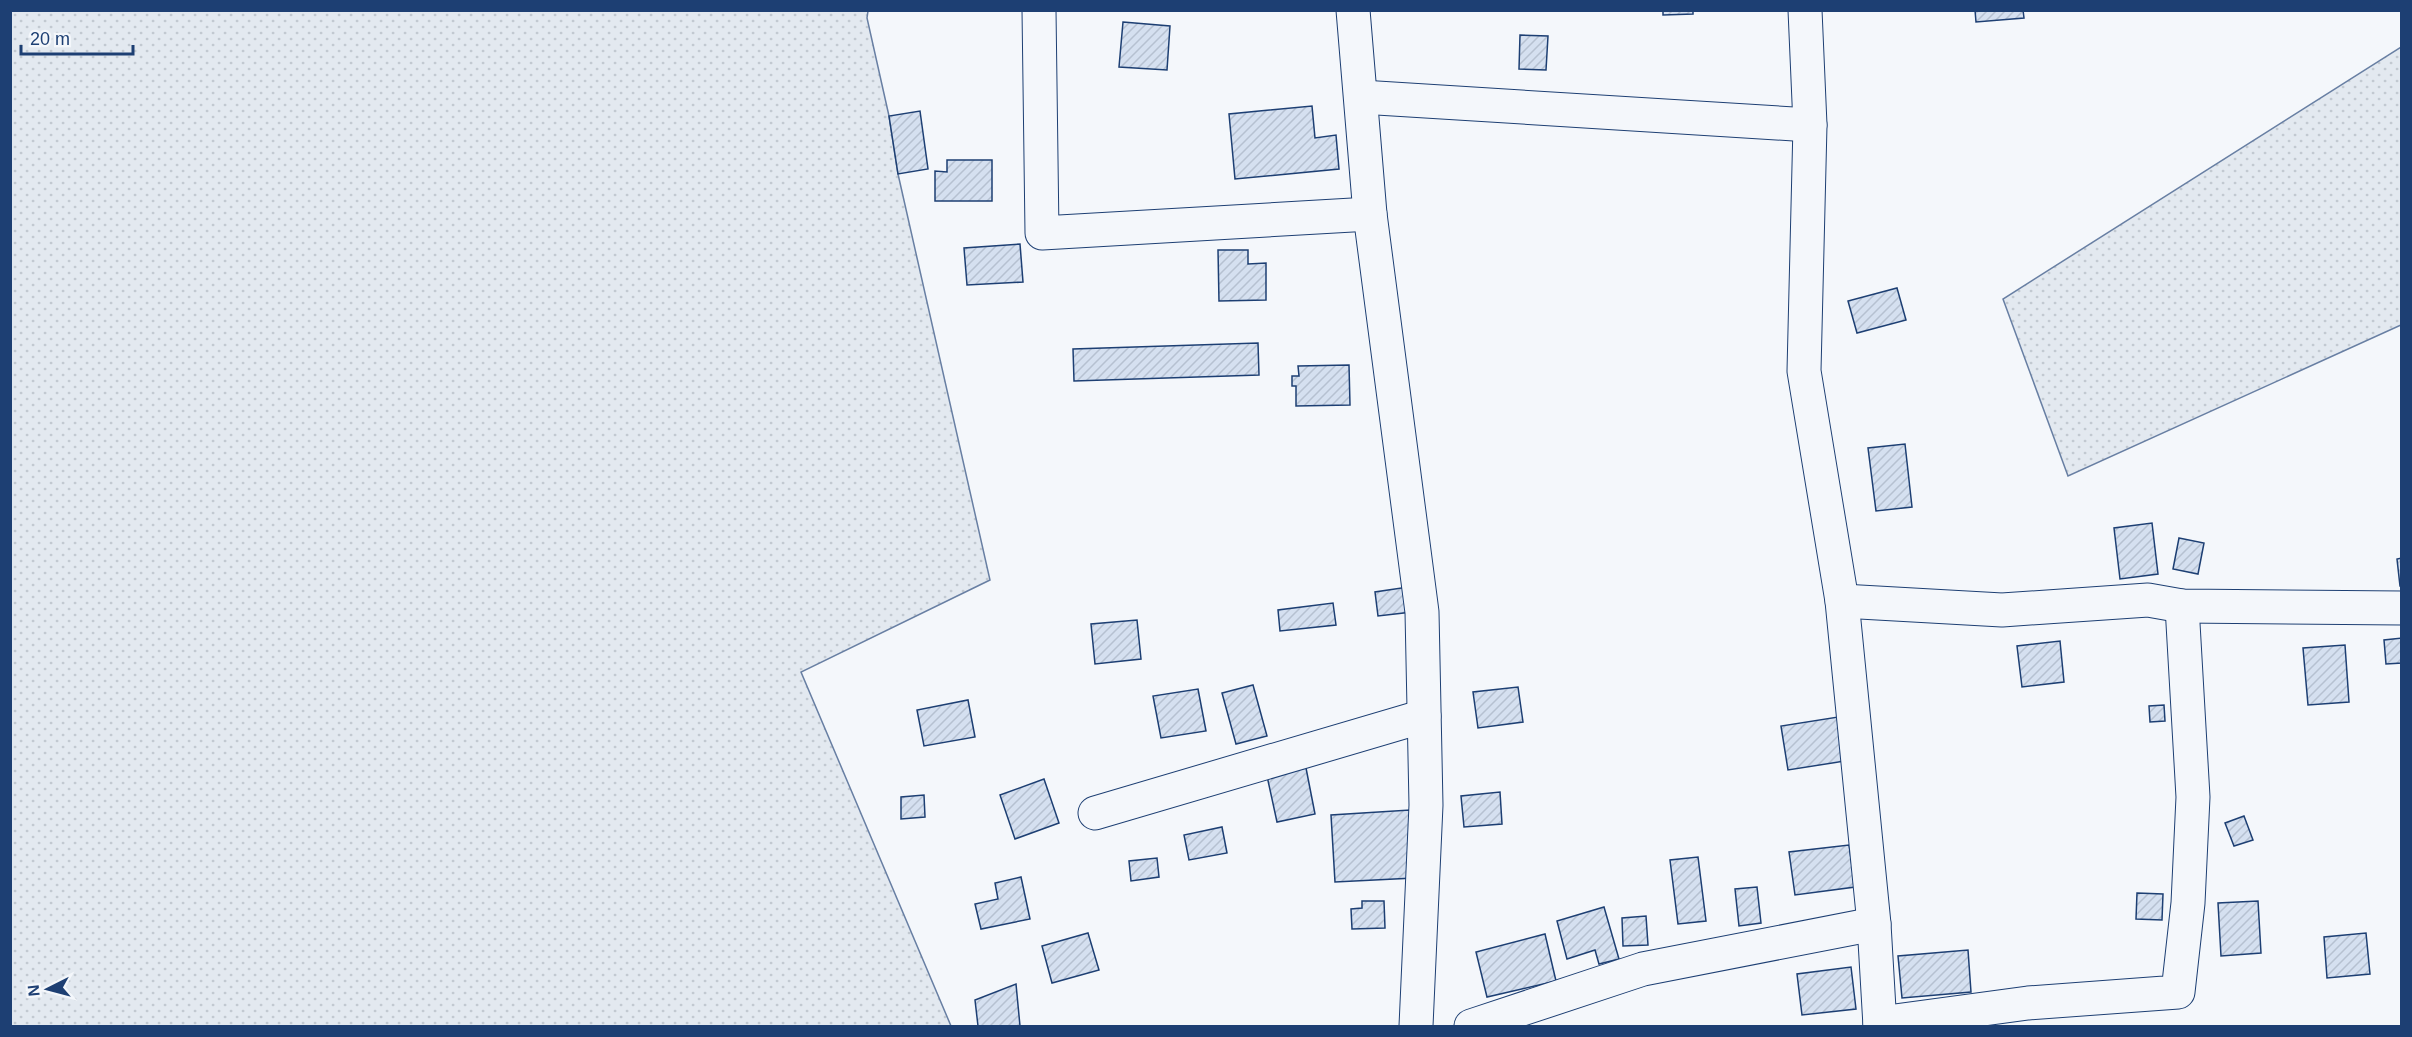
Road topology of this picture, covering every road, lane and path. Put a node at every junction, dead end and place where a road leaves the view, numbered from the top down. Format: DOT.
graph roads {
  1 [pos="1039,10"];
  2 [pos="1353,10"];
  3 [pos="1805,10"];
  4 [pos="1361,97"];
  5 [pos="1810,125"];
  6 [pos="1370,214"];
  7 [pos="1842,602"];
  8 [pos="2182,606"];
  9 [pos="2402,608"];
  10 [pos="1424,716"];
  11 [pos="1095,813"];
  12 [pos="1874,924"];
  13 [pos="1880,1025"];
  14 [pos="1416,1026"];
  15 [pos="1471,1026"];
  1 -- 6 [label="street"];
  2 -- 4 [label="street"];
  3 -- 5 [label="street"];
  4 -- 5 [label="street"];
  4 -- 6 [label="street"];
  5 -- 7 [label="street"];
  6 -- 10 [label="street"];
  7 -- 8 [label="street"];
  7 -- 12 [label="street"];
  8 -- 9 [label="street"];
  8 -- 13 [label="street"];
  10 -- 11 [label="street"];
  10 -- 14 [label="street"];
  12 -- 13 [label="street"];
  12 -- 15 [label="street"];
}
